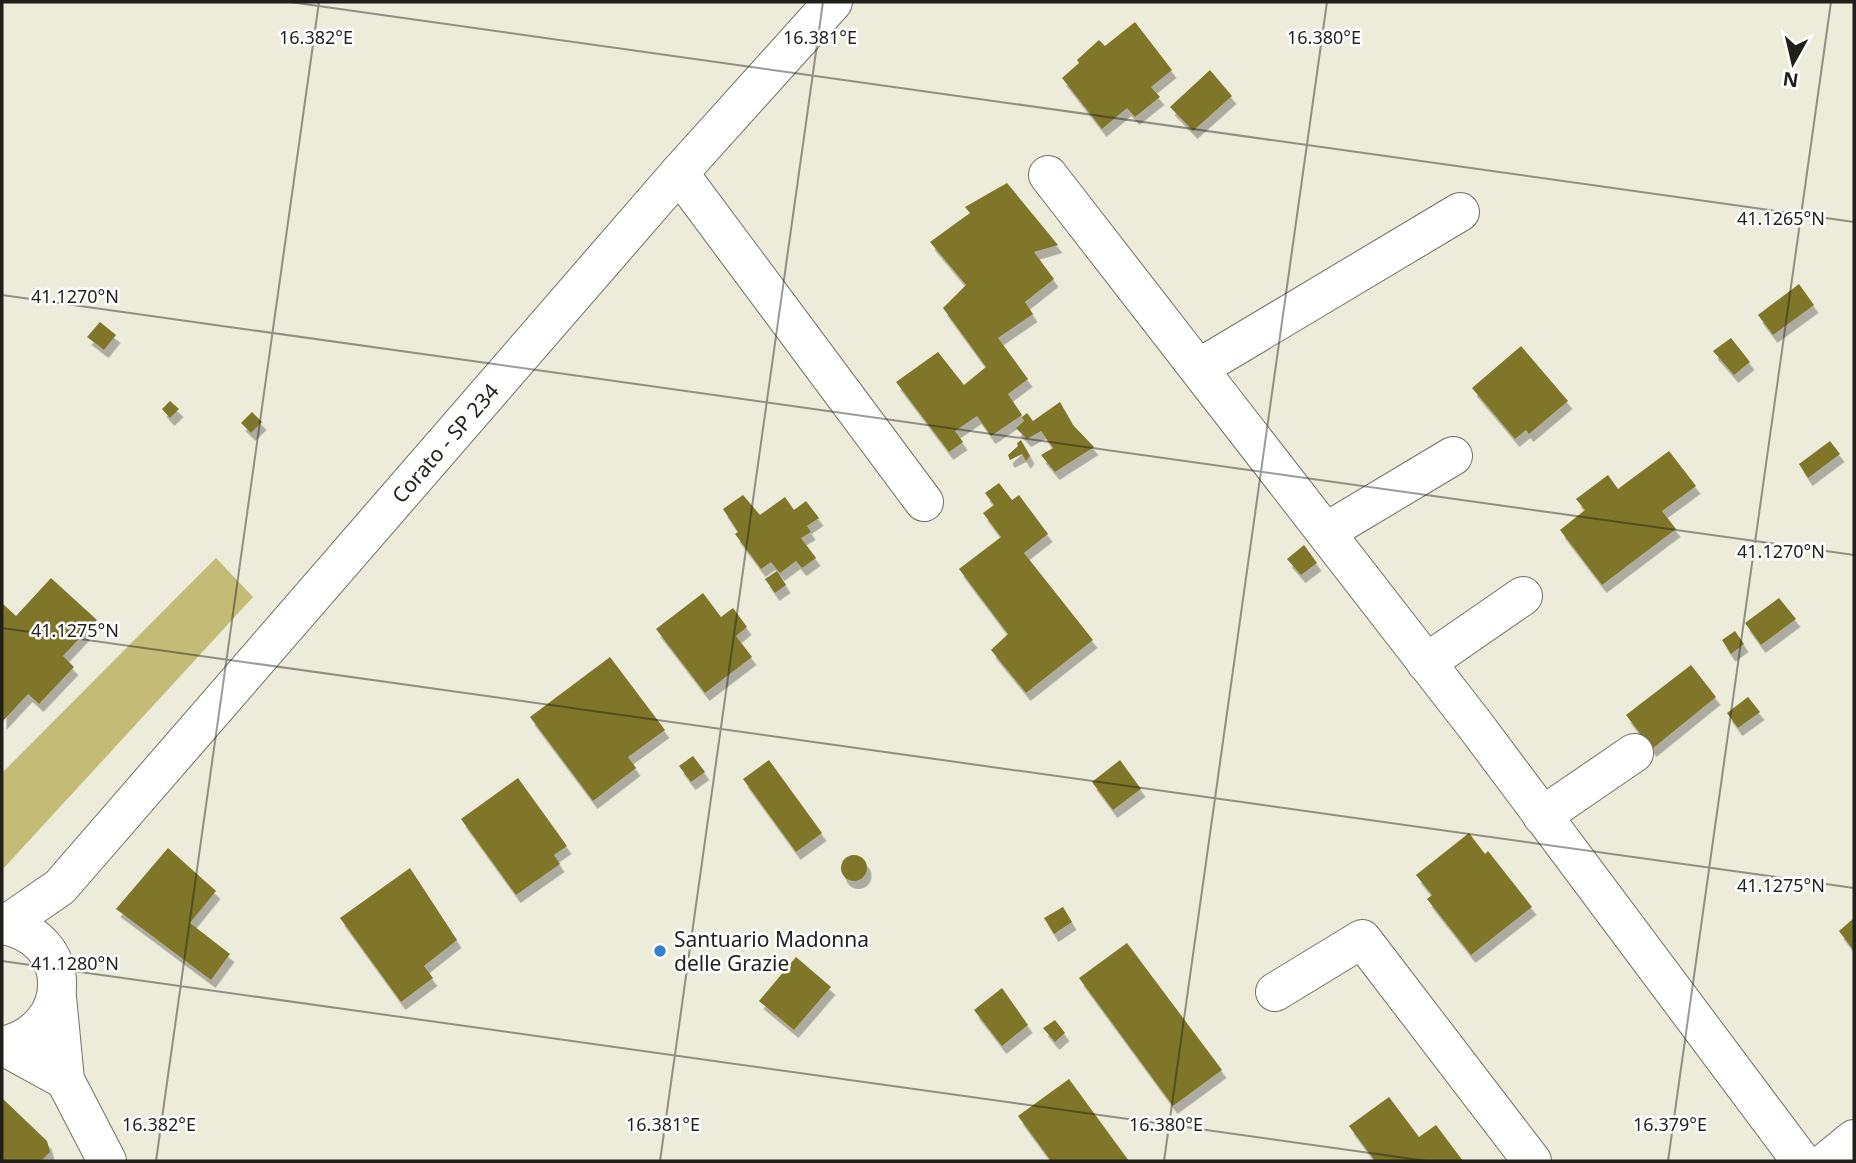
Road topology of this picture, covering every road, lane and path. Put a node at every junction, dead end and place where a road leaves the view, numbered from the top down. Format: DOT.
graph roads {
  1 [pos="833,2"];
  2 [pos="679,173"];
  3 [pos="1048,175"];
  4 [pos="1460,212"];
  5 [pos="1199,368"];
  6 [pos="1453,456"];
  7 [pos="925,502"];
  8 [pos="1326,532"];
  9 [pos="1523,596"];
  10 [pos="1426,663"];
  11 [pos="1634,753"];
  12 [pos="1542,816"];
  13 [pos="60,887"];
  14 [pos="3,925"];
  15 [pos="51,959"];
  16 [pos="1275,992"];
  17 [pos="57,997"];
  18 [pos="2,1046"];
  19 [pos="65,1080"];
  20 [pos="1854,1139"];
  21 [pos="107,1161"];
  22 [pos="1532,1161"];
  23 [pos="1801,1161"];
  24 [pos="1827,1161"];
  1 -- 2 [label="street, Corato - SP 234"];
  2 -- 7 [label="street"];
  2 -- 13 [label="street, Corato - SP 234"];
  3 -- 5 [label="street"];
  4 -- 5 [label="street"];
  5 -- 8 [label="street"];
  6 -- 8 [label="street"];
  8 -- 10 [label="street"];
  9 -- 10 [label="street"];
  10 -- 12 [label="street"];
  11 -- 12 [label="street"];
  12 -- 23 [label="street"];
  13 -- 14 [label="street, Corato - SP 234"];
  13 -- 15 [label="street"];
  14 -- 15 [label="street, Corato - SP 234"];
  15 -- 17 [label="street"];
  16 -- 22 [label="street"];
  17 -- 18 [label="street"];
  17 -- 19 [label="street"];
  18 -- 19 [label="street"];
  19 -- 21 [label="street"];
  20 -- 24 [label="street"];
}
